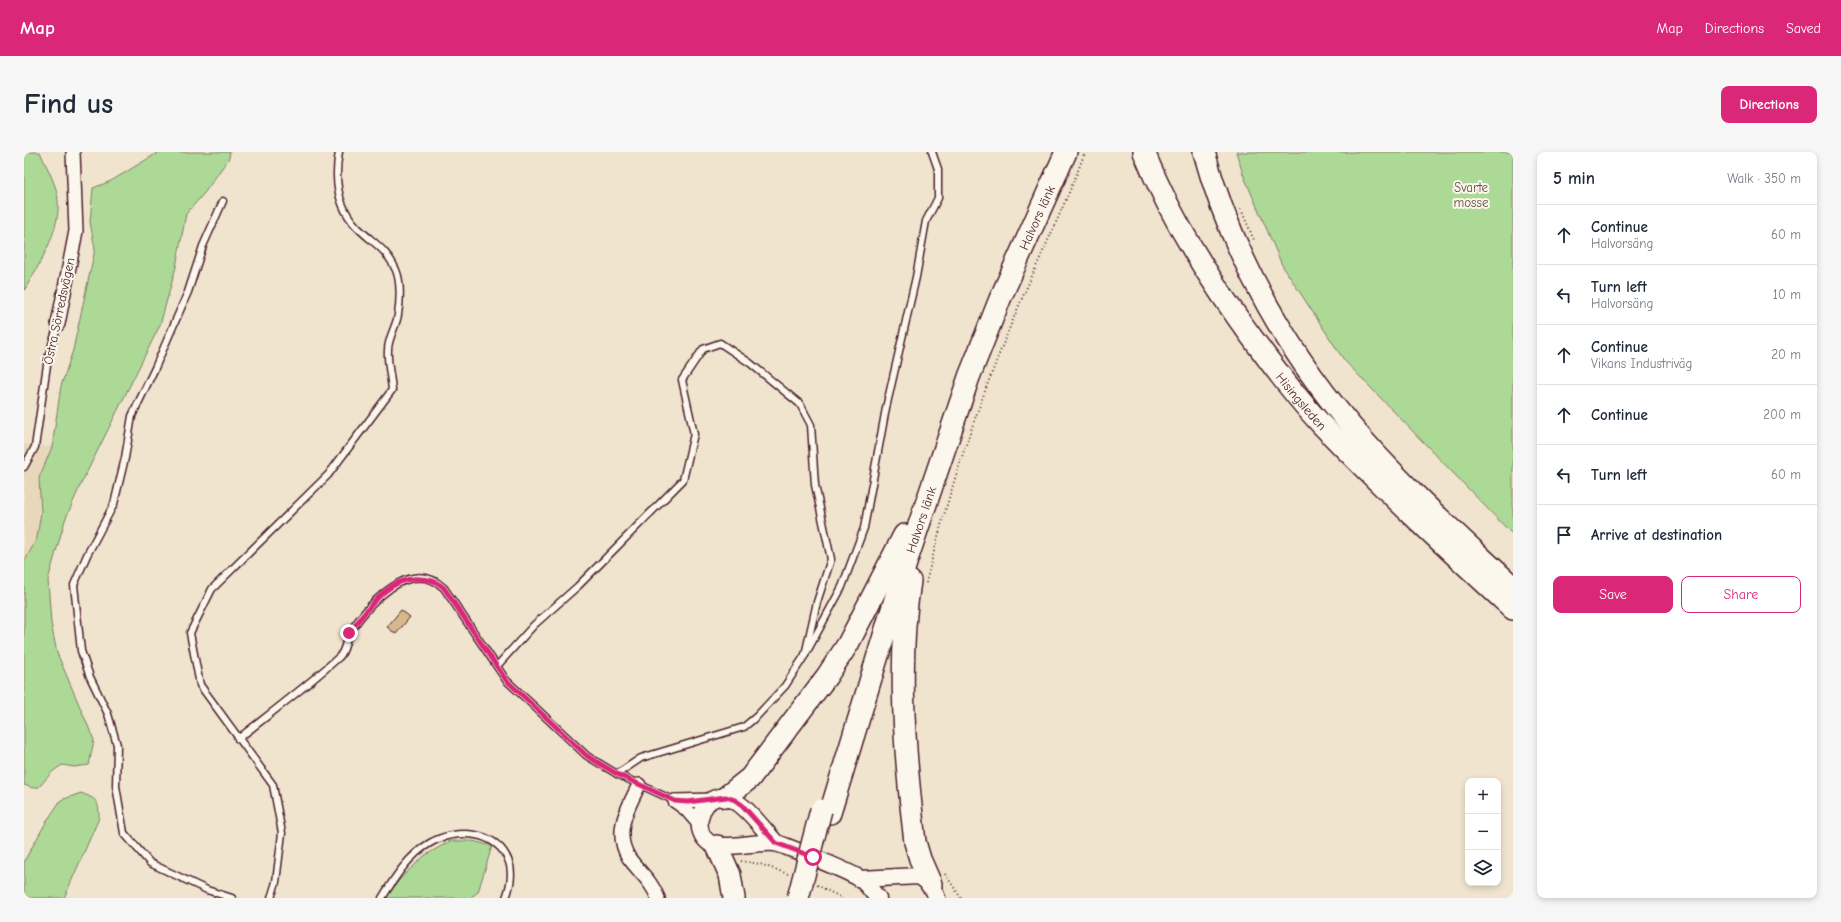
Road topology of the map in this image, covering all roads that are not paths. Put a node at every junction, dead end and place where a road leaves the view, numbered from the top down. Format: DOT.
graph roads {
  1 [pos="73,152"];
  2 [pos="338,152"];
  3 [pos="932,152"];
  4 [pos="1053,152"];
  5 [pos="1066,152"];
  6 [pos="1144,152"];
  7 [pos="1204,152"];
  8 [pos="223,201"];
  9 [pos="58,324"];
  10 [pos="24,467"];
  11 [pos="922,515"];
  12 [pos="906,531"];
  13 [pos="1513,587"];
  14 [pos="1513,609"];
  15 [pos="805,655"];
  16 [pos="497,666"];
  17 [pos="238,739"];
  18 [pos="617,774"];
  19 [pos="639,785"];
  20 [pos="720,798"];
  21 [pos="675,801"];
  22 [pos="825,811"];
  23 [pos="700,825"];
  24 [pos="776,843"];
  25 [pos="718,846"];
  26 [pos="860,879"];
  27 [pos="937,889"];
  28 [pos="232,898"];
  29 [pos="271,898"];
  30 [pos="382,898"];
  31 [pos="506,898"];
  32 [pos="658,898"];
  33 [pos="734,898"];
  34 [pos="798,898"];
  35 [pos="806,898"];
  36 [pos="878,898"];
  1 -- 9 [label="street, Östra Sörredsvägen"];
  2 -- 17 [label="lane"];
  3 -- 15 [label="lane"];
  4 -- 12 [label="highway, Halvors länk"];
  5 -- 11 [label="highway, Halvors länk"];
  6 -- 14 [label="highway, Hisingsleden"];
  7 -- 13 [label="highway, Hisingsleden"];
  8 -- 28 [label="lane"];
  9 -- 10 [label="lane, Östra Sörredsvägen"];
  11 -- 22 [label="highway, Halvors länk"];
  11 -- 27 [label="highway"];
  12 -- 20 [label="highway"];
  12 -- 22 [label="highway, Halvors länk"];
  15 -- 16 [label="lane"];
  15 -- 18 [label="lane"];
  16 -- 17 [label="lane"];
  16 -- 18 [label="lane"];
  17 -- 29 [label="lane"];
  18 -- 19 [label="lane"];
  19 -- 21 [label="lane"];
  19 -- 32 [label="street"];
  20 -- 21 [label="street"];
  20 -- 23 [label="street"];
  20 -- 24 [label="street"];
  21 -- 23 [label="street"];
  22 -- 34 [label="highway, Halvors länk, bridge"];
  22 -- 35 [label="highway, Halvors länk"];
  23 -- 25 [label="street"];
  24 -- 25 [label="street"];
  24 -- 26 [label="street"];
  25 -- 33 [label="highway"];
  26 -- 27 [label="street"];
  26 -- 36 [label="street"];
  30 -- 31 [label="lane"];
}
